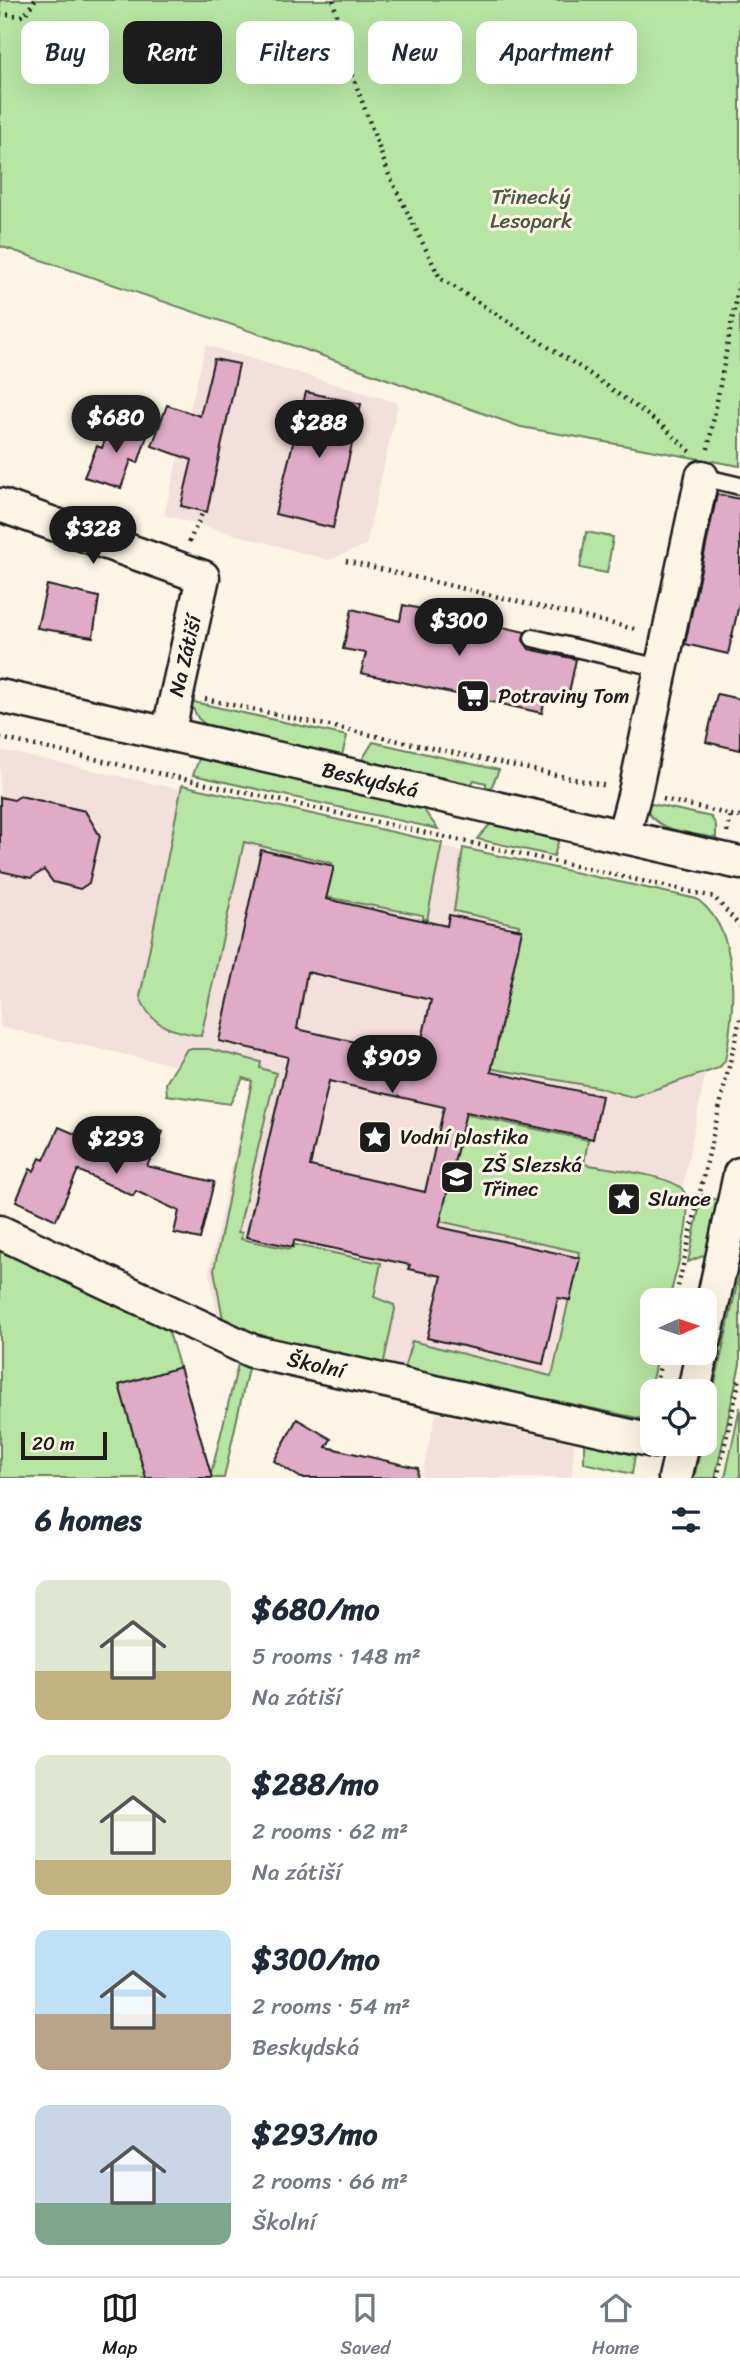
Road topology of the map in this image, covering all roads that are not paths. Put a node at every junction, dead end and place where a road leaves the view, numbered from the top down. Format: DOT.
graph roads {
  1 [pos="704,471"];
  2 [pos="740,486"];
  3 [pos="0,505"];
  4 [pos="533,638"];
  5 [pos="660,668"];
  6 [pos="0,696"];
  7 [pos="168,734"];
  8 [pos="623,837"];
  9 [pos="740,863"];
  10 [pos="738,1191"];
  11 [pos="0,1232"];
  12 [pos="716,1288"];
  13 [pos="640,1437"];
  14 [pos="672,1456"];
  15 [pos="675,1478"];
  1 -- 2 [label="lane"];
  1 -- 5 [label="street"];
  3 -- 7 [label="street, Na Zátiší"];
  4 -- 5 [label="lane"];
  5 -- 8 [label="street"];
  6 -- 7 [label="street, Beskydská"];
  7 -- 8 [label="street, Beskydská"];
  8 -- 9 [label="street, Beskydská"];
  10 -- 12 [label="street"];
  11 -- 13 [label="street, Školní"];
  14 -- 15 [label="street"];
}
